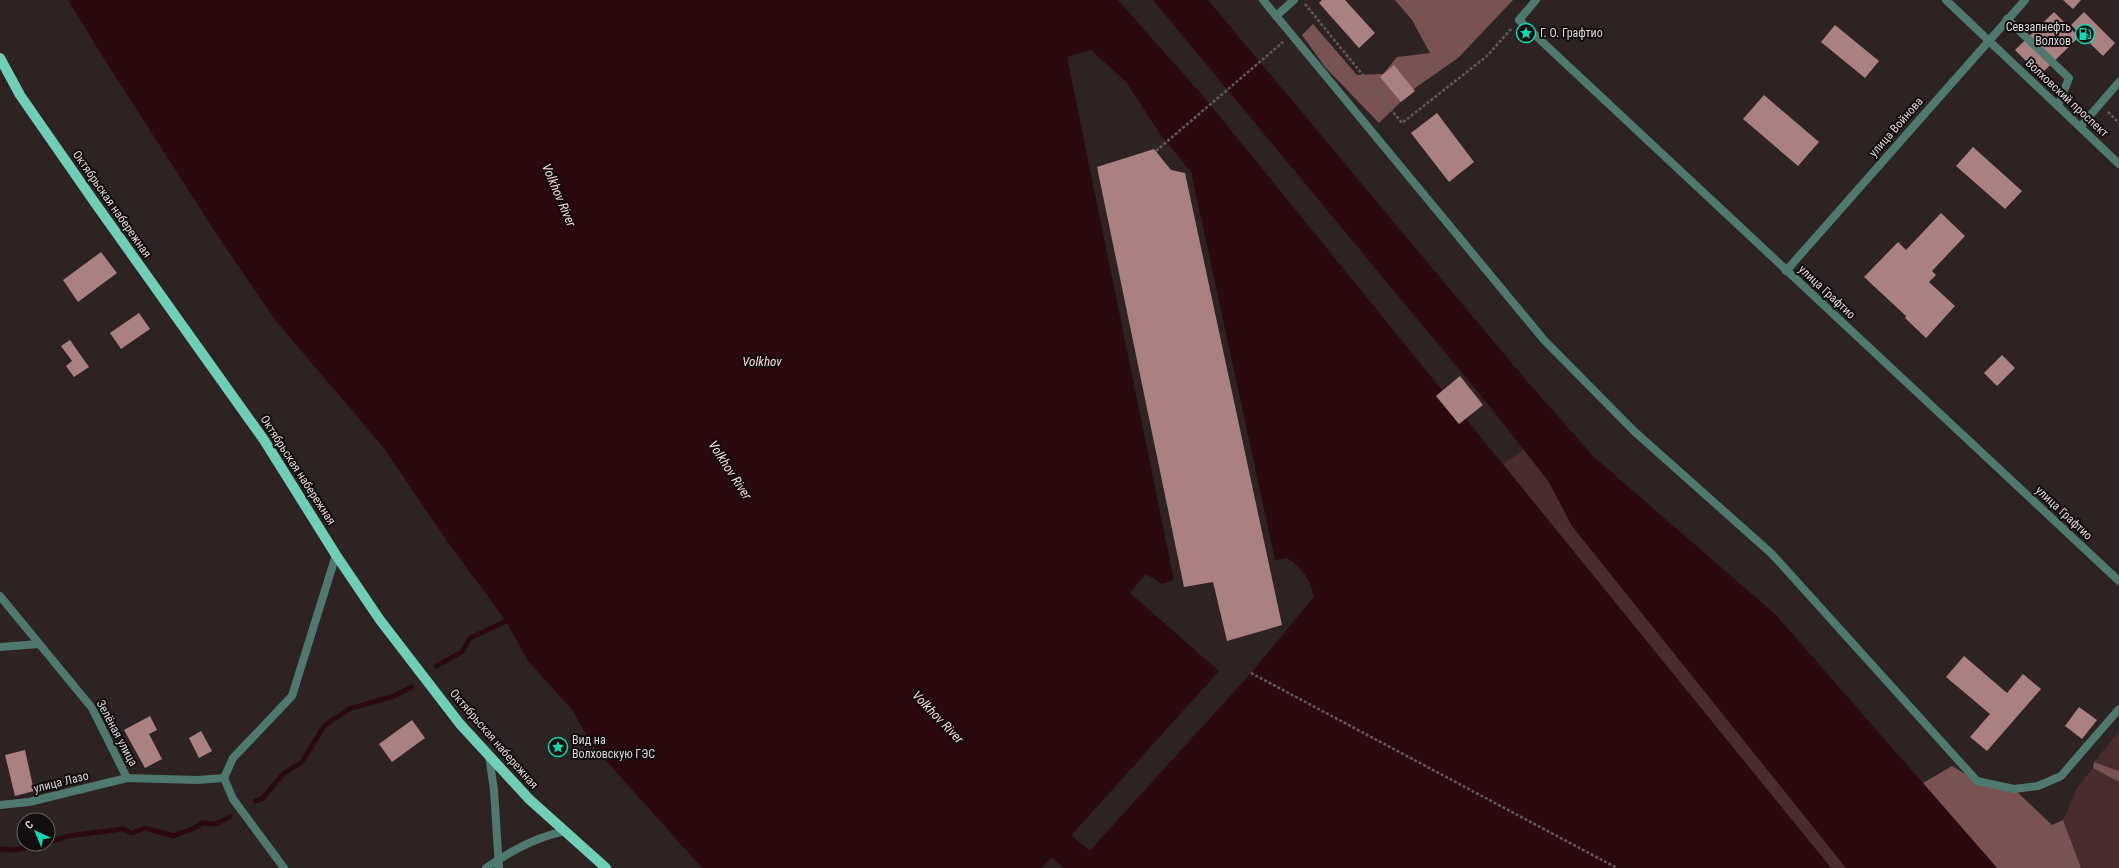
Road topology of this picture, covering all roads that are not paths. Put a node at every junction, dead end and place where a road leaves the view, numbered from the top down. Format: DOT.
graph roads {
  1 [pos="1263,0"];
  2 [pos="1294,0"];
  3 [pos="1536,0"];
  4 [pos="1946,0"];
  5 [pos="2025,0"];
  6 [pos="1276,16"];
  7 [pos="2007,19"];
  8 [pos="1988,40"];
  9 [pos="0,58"];
  10 [pos="2119,82"];
  11 [pos="2058,106"];
  12 [pos="2080,126"];
  13 [pos="2119,164"];
  14 [pos="1786,271"];
  15 [pos="336,555"];
  16 [pos="2119,581"];
  17 [pos="0,596"];
  18 [pos="39,644"];
  19 [pos="0,647"];
  20 [pos="2119,709"];
  21 [pos="489,756"];
  22 [pos="127,778"];
  23 [pos="224,778"];
  24 [pos="0,805"];
  25 [pos="566,831"];
  26 [pos="498,859"];
  27 [pos="284,868"];
  28 [pos="486,868"];
  29 [pos="499,868"];
  30 [pos="606,868"];
  1 -- 6 [label="street"];
  2 -- 6 [label="street"];
  3 -- 14 [label="street, улица Графтио"];
  4 -- 8 [label="street, Волховский проспект"];
  5 -- 7 [label="street, улица Войнова"];
  6 -- 20 [label="street"];
  7 -- 8 [label="street, улица Войнова"];
  7 -- 11 [label="street"];
  8 -- 11 [label="street, Волховский проспект"];
  8 -- 14 [label="street, улица Войнова"];
  9 -- 15 [label="main road, Октябрьская набережная"];
  10 -- 12 [label="street"];
  11 -- 12 [label="street, Волховский проспект"];
  12 -- 13 [label="street, Волховский проспект"];
  14 -- 16 [label="street, улица Графтио"];
  15 -- 21 [label="main road, Октябрьская набережная"];
  15 -- 23 [label="street"];
  17 -- 18 [label="street, Зелёная улица"];
  18 -- 19 [label="street"];
  18 -- 22 [label="street, Зелёная улица"];
  21 -- 25 [label="main road, Октябрьская набережная"];
  21 -- 26 [label="street"];
  22 -- 23 [label="street, Зелёная улица"];
  22 -- 24 [label="street, улица Лазо"];
  23 -- 27 [label="street"];
  25 -- 26 [label="street"];
  25 -- 30 [label="main road, Октябрьская набережная"];
  26 -- 28 [label="street"];
  26 -- 29 [label="street"];
}
